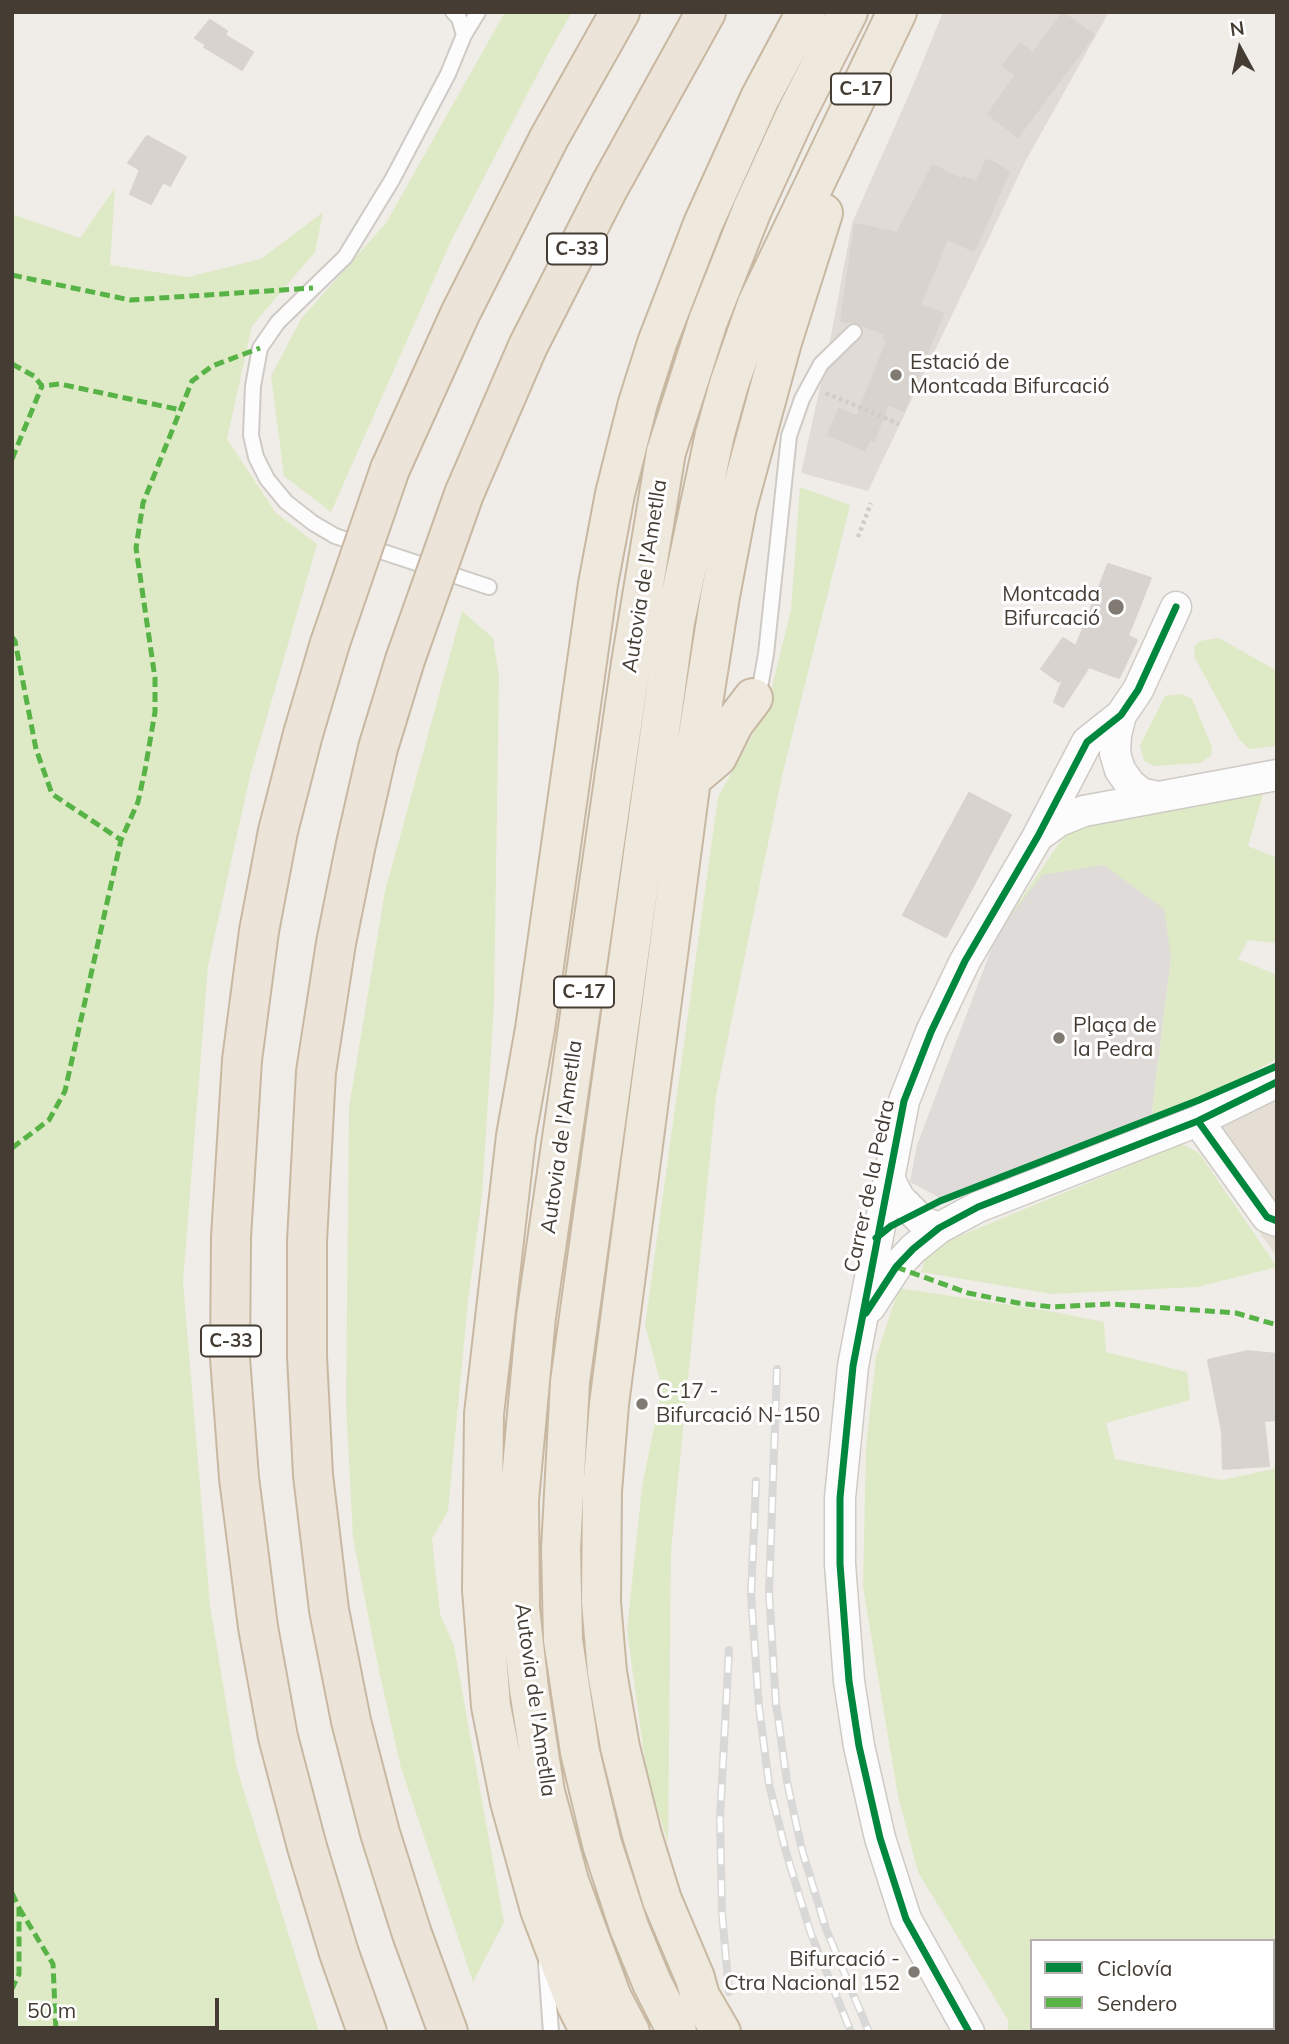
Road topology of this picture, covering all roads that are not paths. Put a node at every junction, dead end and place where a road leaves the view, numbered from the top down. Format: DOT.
graph roads {
  1 [pos="453,12"];
  2 [pos="478,12"];
  3 [pos="620,12"];
  4 [pos="706,12"];
  5 [pos="806,12"];
  6 [pos="848,12"];
  7 [pos="897,12"];
  8 [pos="464,35"];
  9 [pos="825,165"];
  10 [pos="854,332"];
  11 [pos="488,587"];
  12 [pos="1176,607"];
  13 [pos="704,688"];
  14 [pos="753,698"];
  15 [pos="1121,715"];
  16 [pos="1277,775"];
  17 [pos="691,779"];
  18 [pos="1158,797"];
  19 [pos="1038,836"];
  20 [pos="1277,1082"];
  21 [pos="1198,1121"];
  22 [pos="888,1176"];
  23 [pos="1277,1221"];
  24 [pos="939,1228"];
  25 [pos="876,1238"];
  26 [pos="896,1267"];
  27 [pos="861,1322"];
  28 [pos="545,1923"];
  29 [pos="367,2032"];
  30 [pos="448,2032"];
  31 [pos="551,2032"];
  32 [pos="590,2032"];
  33 [pos="630,2032"];
  34 [pos="677,2032"];
  35 [pos="721,2032"];
  36 [pos="969,2032"];
  1 -- 8 [label="lane"];
  2 -- 8 [label="lane"];
  3 -- 29 [label="highway, C-33, bridge"];
  4 -- 30 [label="highway, C-33, bridge"];
  5 -- 28 [label="highway"];
  6 -- 33 [label="highway, Autovia de l'Ametlla / C-17"];
  7 -- 9 [label="highway, Autovia de l'Ametlla / C-17"];
  8 -- 11 [label="lane"];
  9 -- 13 [label="highway"];
  9 -- 34 [label="highway, Autovia de l'Ametlla / C-17"];
  10 -- 14 [label="lane"];
  12 -- 15 [label="street, Carrer de la Pedra"];
  13 -- 14 [label="highway"];
  13 -- 17 [label="highway"];
  14 -- 17 [label="highway"];
  15 -- 18 [label="street, Carrer de la Pedra"];
  15 -- 19 [label="street, Carrer de la Pedra"];
  16 -- 18 [label="street"];
  17 -- 35 [label="highway"];
  18 -- 19 [label="street"];
  19 -- 22 [label="street, Carrer de la Pedra"];
  20 -- 21 [label="street"];
  21 -- 23 [label="street"];
  21 -- 24 [label="street"];
  22 -- 24 [label="street, Carrer de la Pedra"];
  22 -- 25 [label="street, Carrer de la Pedra"];
  24 -- 26 [label="street"];
  25 -- 26 [label="street, Carrer de la Pedra"];
  25 -- 27 [label="street, Carrer de la Pedra"];
  26 -- 27 [label="street"];
  27 -- 36 [label="street, Carrer de la Pedra"];
  28 -- 31 [label="lane"];
  28 -- 32 [label="highway"];
}
